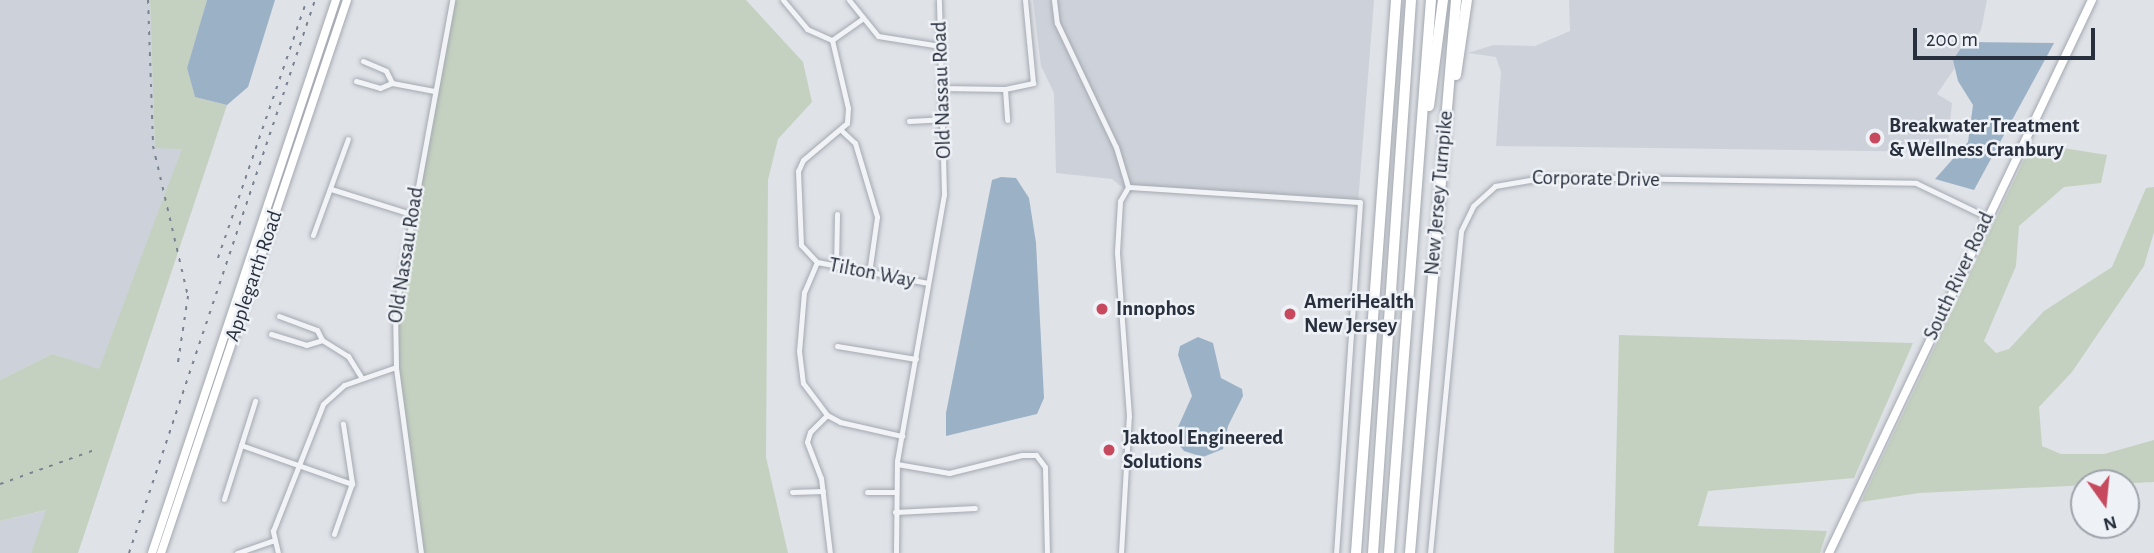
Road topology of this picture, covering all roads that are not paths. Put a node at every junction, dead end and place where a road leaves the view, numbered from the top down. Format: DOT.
graph roads {
  1 [pos="336,0"];
  2 [pos="347,0"];
  3 [pos="452,0"];
  4 [pos="783,0"];
  5 [pos="849,0"];
  6 [pos="939,0"];
  7 [pos="1025,0"];
  8 [pos="1054,0"];
  9 [pos="1396,0"];
  10 [pos="1411,0"];
  11 [pos="1431,0"];
  12 [pos="1443,0"];
  13 [pos="1456,0"];
  14 [pos="1467,0"];
  15 [pos="2092,0"];
  16 [pos="862,19"];
  17 [pos="832,40"];
  18 [pos="940,46"];
  19 [pos="363,61"];
  20 [pos="356,81"];
  21 [pos="392,83"];
  22 [pos="941,88"];
  23 [pos="1005,89"];
  24 [pos="434,91"];
  25 [pos="942,120"];
  26 [pos="1007,120"];
  27 [pos="909,121"];
  28 [pos="841,130"];
  29 [pos="348,139"];
  30 [pos="1443,148"];
  31 [pos="1128,187"];
  32 [pos="331,188"];
  33 [pos="411,214"];
  34 [pos="837,214"];
  35 [pos="1987,217"];
  36 [pos="313,236"];
  37 [pos="1412,252"];
  38 [pos="817,262"];
  39 [pos="836,267"];
  40 [pos="869,273"];
  41 [pos="929,284"];
  42 [pos="279,316"];
  43 [pos="271,334"];
  44 [pos="323,340"];
  45 [pos="837,346"];
  46 [pos="916,359"];
  47 [pos="396,367"];
  48 [pos="361,377"];
  49 [pos="255,401"];
  50 [pos="827,415"];
  51 [pos="343,424"];
  52 [pos="902,436"];
  53 [pos="242,445"];
  54 [pos="897,464"];
  55 [pos="299,466"];
  56 [pos="352,484"];
  57 [pos="822,491"];
  58 [pos="792,492"];
  59 [pos="867,492"];
  60 [pos="895,492"];
  61 [pos="224,499"];
  62 [pos="975,508"];
  63 [pos="895,512"];
  64 [pos="334,534"];
  65 [pos="272,541"];
  66 [pos="152,553"];
  67 [pos="161,553"];
  68 [pos="237,553"];
  69 [pos="278,553"];
  70 [pos="421,553"];
  71 [pos="830,553"];
  72 [pos="896,553"];
  73 [pos="1047,553"];
  74 [pos="1121,553"];
  75 [pos="1336,553"];
  76 [pos="1356,553"];
  77 [pos="1373,553"];
  78 [pos="1389,553"];
  79 [pos="1410,553"];
  80 [pos="1430,553"];
  81 [pos="1829,553"];
  1 -- 66 [label="main road, Applegarth Road"];
  2 -- 67 [label="main road, Applegarth Road"];
  3 -- 24 [label="street, Old Nassau Road"];
  4 -- 17 [label="street"];
  5 -- 16 [label="street"];
  6 -- 18 [label="street, Old Nassau Road"];
  7 -- 23 [label="street"];
  8 -- 31 [label="street"];
  9 -- 76 [label="highway"];
  10 -- 77 [label="highway, New Jersey Turnpike"];
  11 -- 37 [label="highway, New Jersey Turnpike"];
  12 -- 37 [label="highway"];
  13 -- 30 [label="highway, New Jersey Turnpike"];
  14 -- 30 [label="highway"];
  15 -- 35 [label="main road, South River Road"];
  16 -- 17 [label="street"];
  16 -- 18 [label="street"];
  17 -- 28 [label="street"];
  18 -- 22 [label="street, Old Nassau Road"];
  19 -- 21 [label="street"];
  20 -- 21 [label="street"];
  21 -- 24 [label="street"];
  22 -- 23 [label="street"];
  22 -- 25 [label="street, Old Nassau Road"];
  23 -- 26 [label="street"];
  24 -- 33 [label="street, Old Nassau Road"];
  25 -- 27 [label="street"];
  25 -- 41 [label="street, Old Nassau Road"];
  28 -- 38 [label="street, Tilton Way"];
  28 -- 40 [label="street"];
  29 -- 32 [label="street"];
  30 -- 79 [label="highway, New Jersey Turnpike"];
  31 -- 74 [label="street"];
  31 -- 75 [label="street"];
  32 -- 33 [label="street"];
  32 -- 36 [label="street"];
  33 -- 47 [label="street, Old Nassau Road"];
  34 -- 39 [label="street"];
  35 -- 80 [label="street, Corporate Drive"];
  35 -- 81 [label="main road, South River Road"];
  37 -- 78 [label="highway, New Jersey Turnpike"];
  38 -- 39 [label="street, Tilton Way"];
  38 -- 50 [label="street"];
  39 -- 40 [label="street, Tilton Way"];
  40 -- 41 [label="street, Tilton Way"];
  41 -- 46 [label="street, Old Nassau Road"];
  42 -- 44 [label="street"];
  43 -- 44 [label="street"];
  44 -- 48 [label="street"];
  45 -- 46 [label="street"];
  46 -- 52 [label="street, Old Nassau Road"];
  47 -- 48 [label="street"];
  47 -- 70 [label="street, Old Nassau Road"];
  48 -- 55 [label="street"];
  49 -- 53 [label="street"];
  50 -- 52 [label="street"];
  50 -- 57 [label="street"];
  51 -- 56 [label="street"];
  52 -- 54 [label="street, Old Nassau Road"];
  53 -- 55 [label="street"];
  53 -- 61 [label="street"];
  54 -- 60 [label="street, Old Nassau Road"];
  54 -- 73 [label="street"];
  55 -- 56 [label="street"];
  55 -- 65 [label="street"];
  56 -- 64 [label="street"];
  57 -- 58 [label="street"];
  57 -- 71 [label="street"];
  59 -- 60 [label="street"];
  60 -- 63 [label="street, Old Nassau Road"];
  62 -- 63 [label="street"];
  63 -- 72 [label="street, Old Nassau Road"];
  65 -- 68 [label="street"];
  65 -- 69 [label="street"];
}
